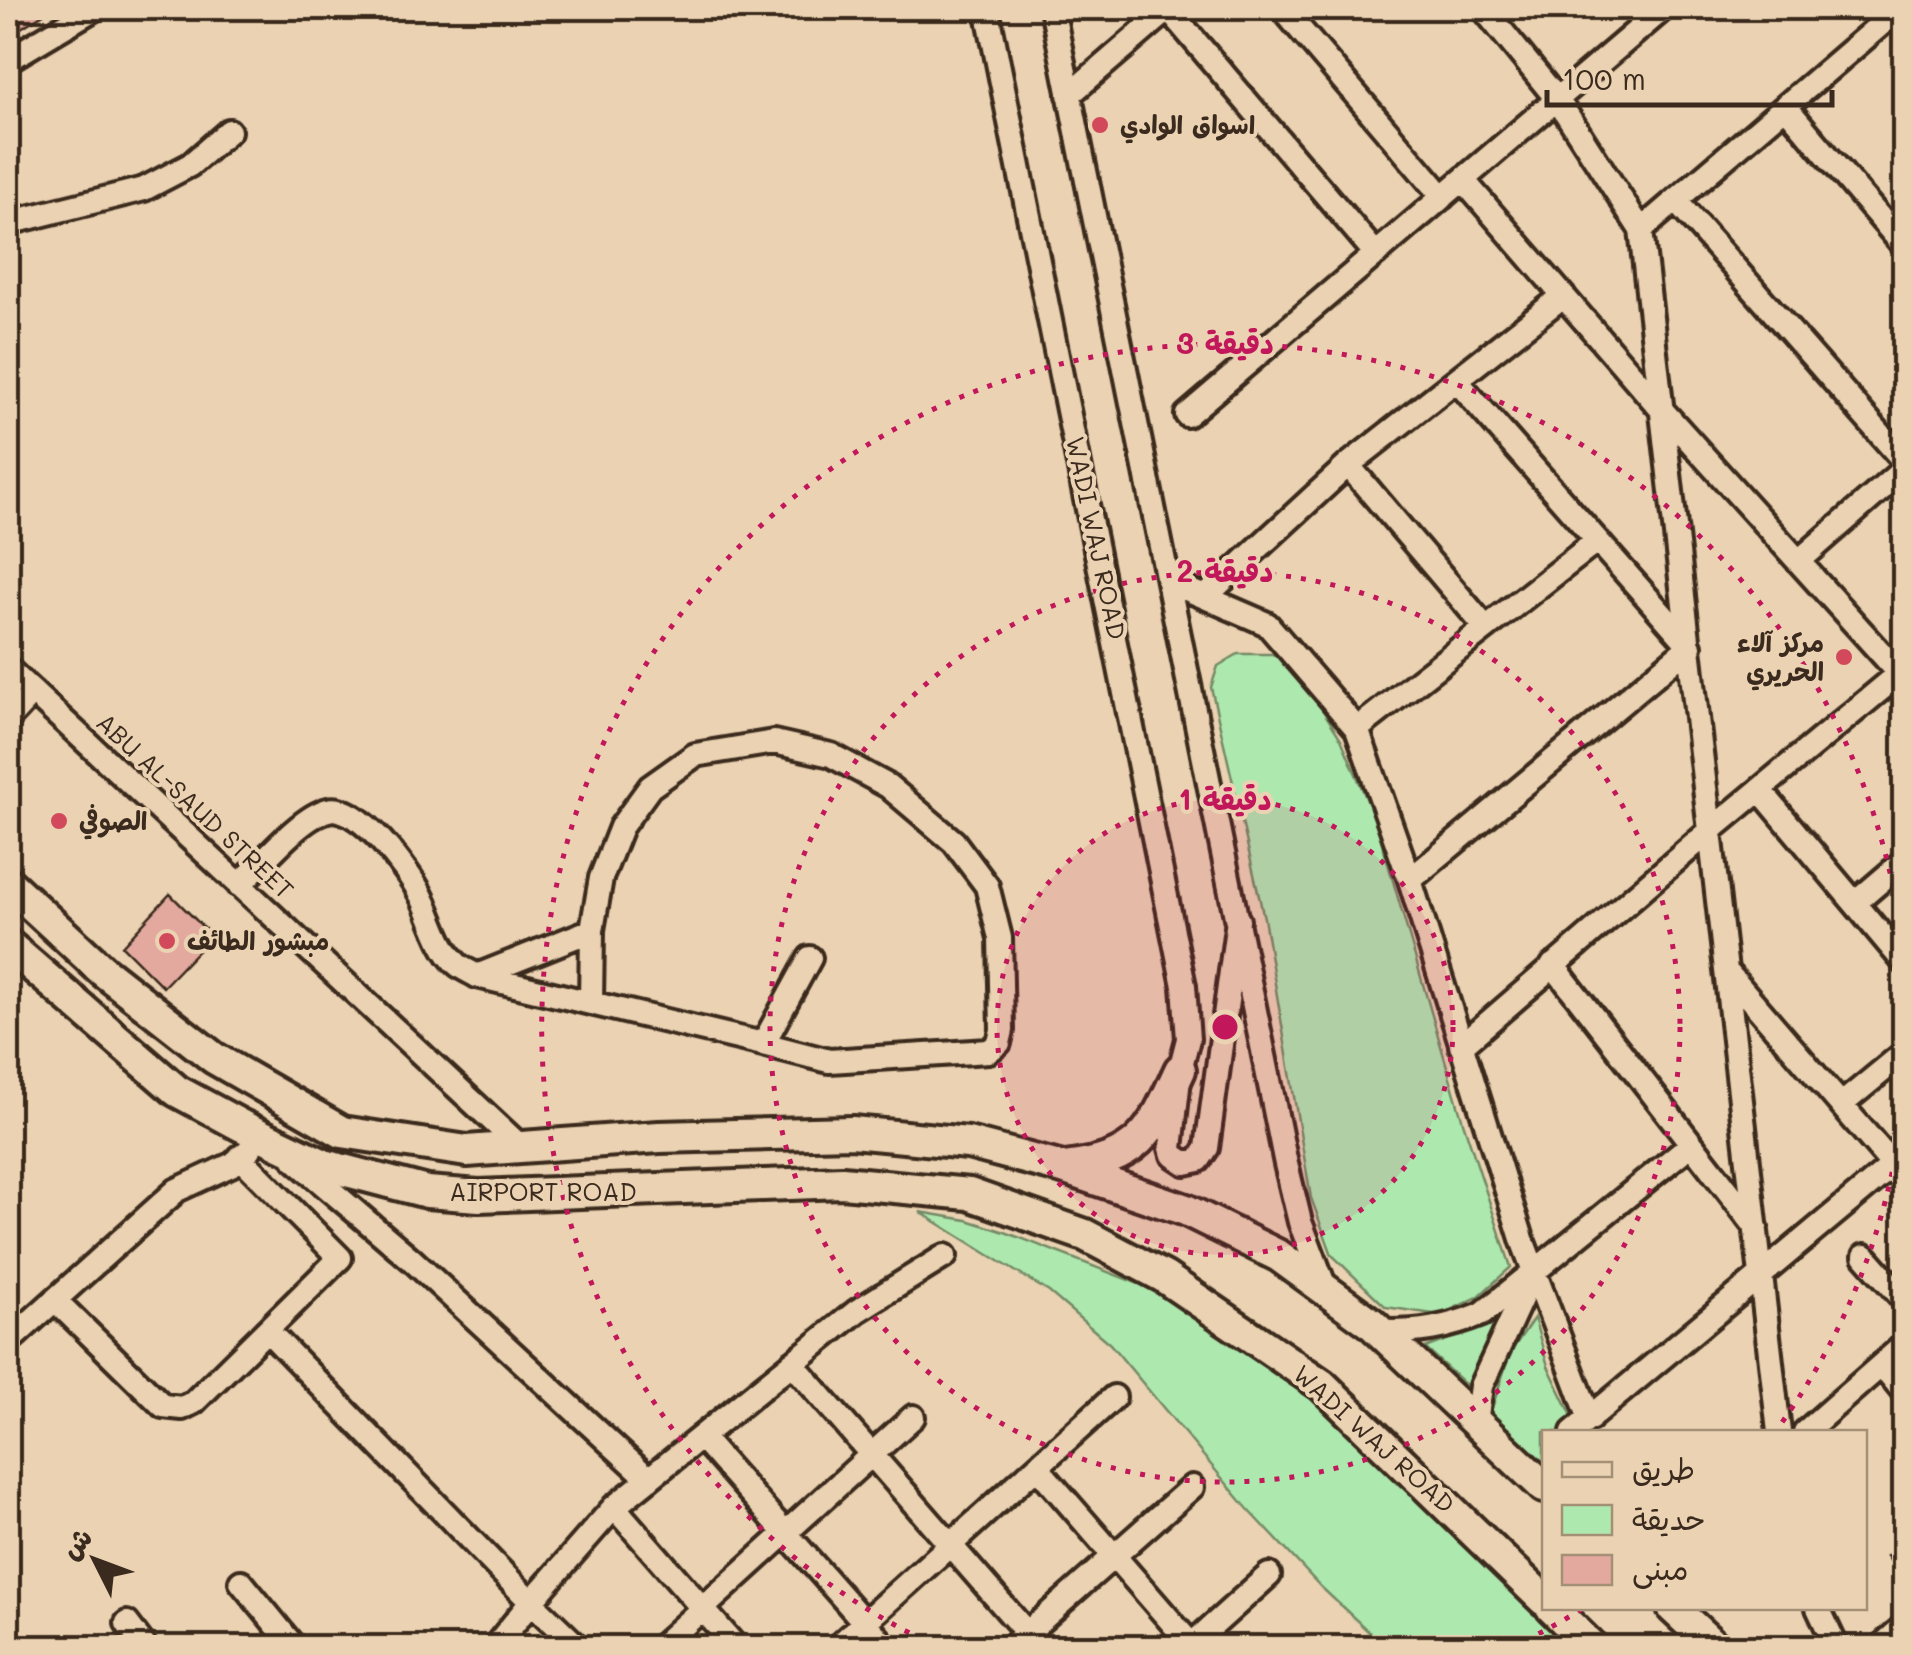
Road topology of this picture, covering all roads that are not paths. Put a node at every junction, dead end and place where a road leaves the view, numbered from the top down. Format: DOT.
graph roads {
  1 [pos="95,8"];
  2 [pos="986,8"];
  3 [pos="1052,8"];
  4 [pos="1169,8"];
  5 [pos="1282,8"];
  6 [pos="1483,8"];
  7 [pos="1664,8"];
  8 [pos="1900,14"];
  9 [pos="8,60"];
  10 [pos="1069,96"];
  11 [pos="1558,99"];
  12 [pos="1786,106"];
  13 [pos="229,130"];
  14 [pos="1463,180"];
  15 [pos="1443,197"];
  16 [pos="1676,201"];
  17 [pos="8,223"];
  18 [pos="1641,230"];
  19 [pos="1904,246"];
  20 [pos="1376,254"];
  21 [pos="1563,296"];
  22 [pos="1456,380"];
  23 [pos="1661,410"];
  24 [pos="1188,416"];
  25 [pos="1348,465"];
  26 [pos="1904,465"];
  27 [pos="1597,541"];
  28 [pos="1798,561"];
  29 [pos="1170,582"];
  30 [pos="1205,597"];
  31 [pos="1486,628"];
  32 [pos="1690,646"];
  33 [pos="8,669"];
  34 [pos="1902,672"];
  35 [pos="33,692"];
  36 [pos="8,718"];
  37 [pos="1357,729"];
  38 [pos="1760,790"];
  39 [pos="1711,830"];
  40 [pos="1904,861"];
  41 [pos="1410,880"];
  42 [pos="8,883"];
  43 [pos="240,885"];
  44 [pos="1855,903"];
  45 [pos="1238,920"];
  46 [pos="592,930"];
  47 [pos="8,945"];
  48 [pos="810,958"];
  49 [pos="1904,962"];
  50 [pos="1552,966"];
  51 [pos="1727,972"];
  52 [pos="477,976"];
  53 [pos="591,1003"];
  54 [pos="762,1044"];
  55 [pos="1461,1046"];
  56 [pos="1904,1053"];
  57 [pos="1180,1070"];
  58 [pos="1842,1104"];
  59 [pos="269,1140"];
  60 [pos="1690,1146"];
  61 [pos="521,1147"];
  62 [pos="240,1157"];
  63 [pos="1062,1168"];
  64 [pos="1899,1171"];
  65 [pos="1756,1227"];
  66 [pos="1085,1235"];
  67 [pos="944,1256"];
  68 [pos="1865,1256"];
  69 [pos="1533,1271"];
  70 [pos="1761,1277"];
  71 [pos="1326,1290"];
  72 [pos="1904,1300"];
  73 [pos="56,1301"];
  74 [pos="267,1330"];
  75 [pos="1381,1332"];
  76 [pos="8,1342"];
  77 [pos="1904,1345"];
  78 [pos="792,1363"];
  79 [pos="1882,1365"];
  80 [pos="1904,1392"];
  81 [pos="1114,1397"];
  82 [pos="913,1417"];
  83 [pos="1476,1423"];
  84 [pos="1582,1426"];
  85 [pos="1779,1430"];
  86 [pos="1807,1430"];
  87 [pos="701,1436"];
  88 [pos="872,1454"];
  89 [pos="1037,1466"];
  90 [pos="649,1479"];
  91 [pos="1542,1485"];
  92 [pos="1192,1487"];
  93 [pos="614,1507"];
  94 [pos="786,1533"];
  95 [pos="950,1544"];
  96 [pos="1114,1555"];
  97 [pos="1269,1575"];
  98 [pos="241,1582"];
  99 [pos="1542,1598"];
  100 [pos="531,1602"];
  101 [pos="702,1608"];
  102 [pos="1554,1610"];
  103 [pos="1675,1610"];
  104 [pos="1819,1610"];
  105 [pos="864,1622"];
  106 [pos="127,1623"];
  107 [pos="1904,1626"];
  108 [pos="1026,1642"];
  109 [pos="1191,1646"];
  110 [pos="146,1648"];
  111 [pos="295,1648"];
  112 [pos="494,1648"];
  113 [pos="578,1648"];
  114 [pos="660,1648"];
  115 [pos="737,1648"];
  116 [pos="836,1648"];
  117 [pos="887,1648"];
  118 [pos="1593,1648"];
  119 [pos="1716,1648"];
  120 [pos="1837,1648"];
  121 [pos="1879,1648"];
  1 -- 9 [label="street"];
  2 -- 57 [label="street, WADI WAJ ROAD"];
  3 -- 10 [label="street"];
  4 -- 10 [label="street"];
  4 -- 20 [label="street"];
  5 -- 15 [label="street"];
  6 -- 11 [label="street"];
  7 -- 11 [label="street"];
  8 -- 12 [label="street"];
  10 -- 29 [label="street"];
  11 -- 14 [label="street"];
  11 -- 18 [label="street"];
  12 -- 16 [label="street"];
  12 -- 19 [label="street"];
  13 -- 17 [label="street"];
  14 -- 15 [label="street"];
  14 -- 21 [label="street"];
  15 -- 20 [label="street"];
  16 -- 18 [label="street"];
  16 -- 26 [label="street"];
  18 -- 23 [label="street"];
  20 -- 24 [label="street"];
  21 -- 22 [label="street"];
  21 -- 23 [label="street"];
  22 -- 25 [label="street"];
  22 -- 27 [label="street"];
  23 -- 28 [label="street"];
  23 -- 32 [label="street"];
  25 -- 30 [label="street"];
  25 -- 31 [label="street"];
  26 -- 28 [label="street"];
  27 -- 31 [label="street"];
  27 -- 32 [label="street"];
  28 -- 34 [label="street"];
  29 -- 30 [label="street"];
  29 -- 45 [label="street"];
  30 -- 37 [label="street"];
  31 -- 37 [label="street"];
  32 -- 39 [label="street"];
  32 -- 41 [label="street"];
  33 -- 35 [label="street, ABU AL-SAUD STREET"];
  34 -- 38 [label="street"];
  35 -- 36 [label="street"];
  35 -- 43 [label="street, ABU AL-SAUD STREET"];
  37 -- 41 [label="street"];
  38 -- 39 [label="street"];
  38 -- 44 [label="street"];
  39 -- 50 [label="street"];
  39 -- 51 [label="street"];
  40 -- 44 [label="street"];
  41 -- 55 [label="street"];
  42 -- 61 [label="main road, AIRPORT ROAD"];
  43 -- 52 [label="street"];
  43 -- 61 [label="street, ABU AL-SAUD STREET"];
  44 -- 49 [label="street"];
  45 -- 57 [label="street, WADI WAJ ROAD"];
  45 -- 71 [label="street"];
  46 -- 52 [label="street"];
  46 -- 53 [label="street"];
  46 -- 54 [label="street"];
  47 -- 59 [label="main road, AIRPORT ROAD"];
  48 -- 54 [label="street"];
  50 -- 55 [label="street"];
  50 -- 60 [label="street"];
  51 -- 58 [label="street"];
  51 -- 65 [label="street"];
  52 -- 53 [label="street"];
  53 -- 54 [label="street"];
  55 -- 69 [label="street"];
  56 -- 58 [label="street"];
  57 -- 63 [label="main road"];
  58 -- 64 [label="street"];
  59 -- 62 [label="street"];
  59 -- 66 [label="main road, AIRPORT ROAD"];
  59 -- 90 [label="street"];
  60 -- 65 [label="street"];
  60 -- 69 [label="street"];
  61 -- 63 [label="main road, AIRPORT ROAD"];
  62 -- 73 [label="street"];
  62 -- 74 [label="street"];
  63 -- 71 [label="main road"];
  64 -- 70 [label="street"];
  65 -- 70 [label="street"];
  66 -- 99 [label="main road, WADI WAJ ROAD"];
  67 -- 78 [label="street"];
  68 -- 72 [label="street"];
  69 -- 75 [label="street"];
  69 -- 83 [label="street"];
  69 -- 84 [label="street"];
  70 -- 84 [label="street"];
  70 -- 85 [label="street"];
  71 -- 75 [label="main road"];
  73 -- 74 [label="street"];
  73 -- 76 [label="street"];
  74 -- 100 [label="street"];
  75 -- 83 [label="main road"];
  77 -- 79 [label="street"];
  78 -- 87 [label="street"];
  78 -- 88 [label="street"];
  79 -- 80 [label="street"];
  79 -- 86 [label="street"];
  81 -- 89 [label="street"];
  82 -- 88 [label="street"];
  83 -- 91 [label="main road"];
  87 -- 90 [label="street"];
  87 -- 94 [label="street"];
  88 -- 94 [label="street"];
  88 -- 95 [label="street"];
  89 -- 95 [label="street"];
  89 -- 96 [label="street"];
  90 -- 93 [label="street"];
  92 -- 96 [label="street"];
  93 -- 100 [label="street"];
  93 -- 101 [label="street"];
  94 -- 101 [label="street"];
  94 -- 105 [label="street"];
  95 -- 105 [label="street"];
  95 -- 108 [label="street"];
  96 -- 108 [label="street"];
  96 -- 109 [label="street"];
  97 -- 109 [label="street"];
  98 -- 111 [label="street"];
  100 -- 112 [label="street"];
  100 -- 113 [label="street"];
  101 -- 114 [label="street"];
  101 -- 115 [label="street"];
  102 -- 118 [label="main road"];
  103 -- 119 [label="main road"];
  104 -- 120 [label="street"];
  105 -- 116 [label="street"];
  105 -- 117 [label="street"];
  106 -- 110 [label="street"];
  107 -- 121 [label="street"];
}
